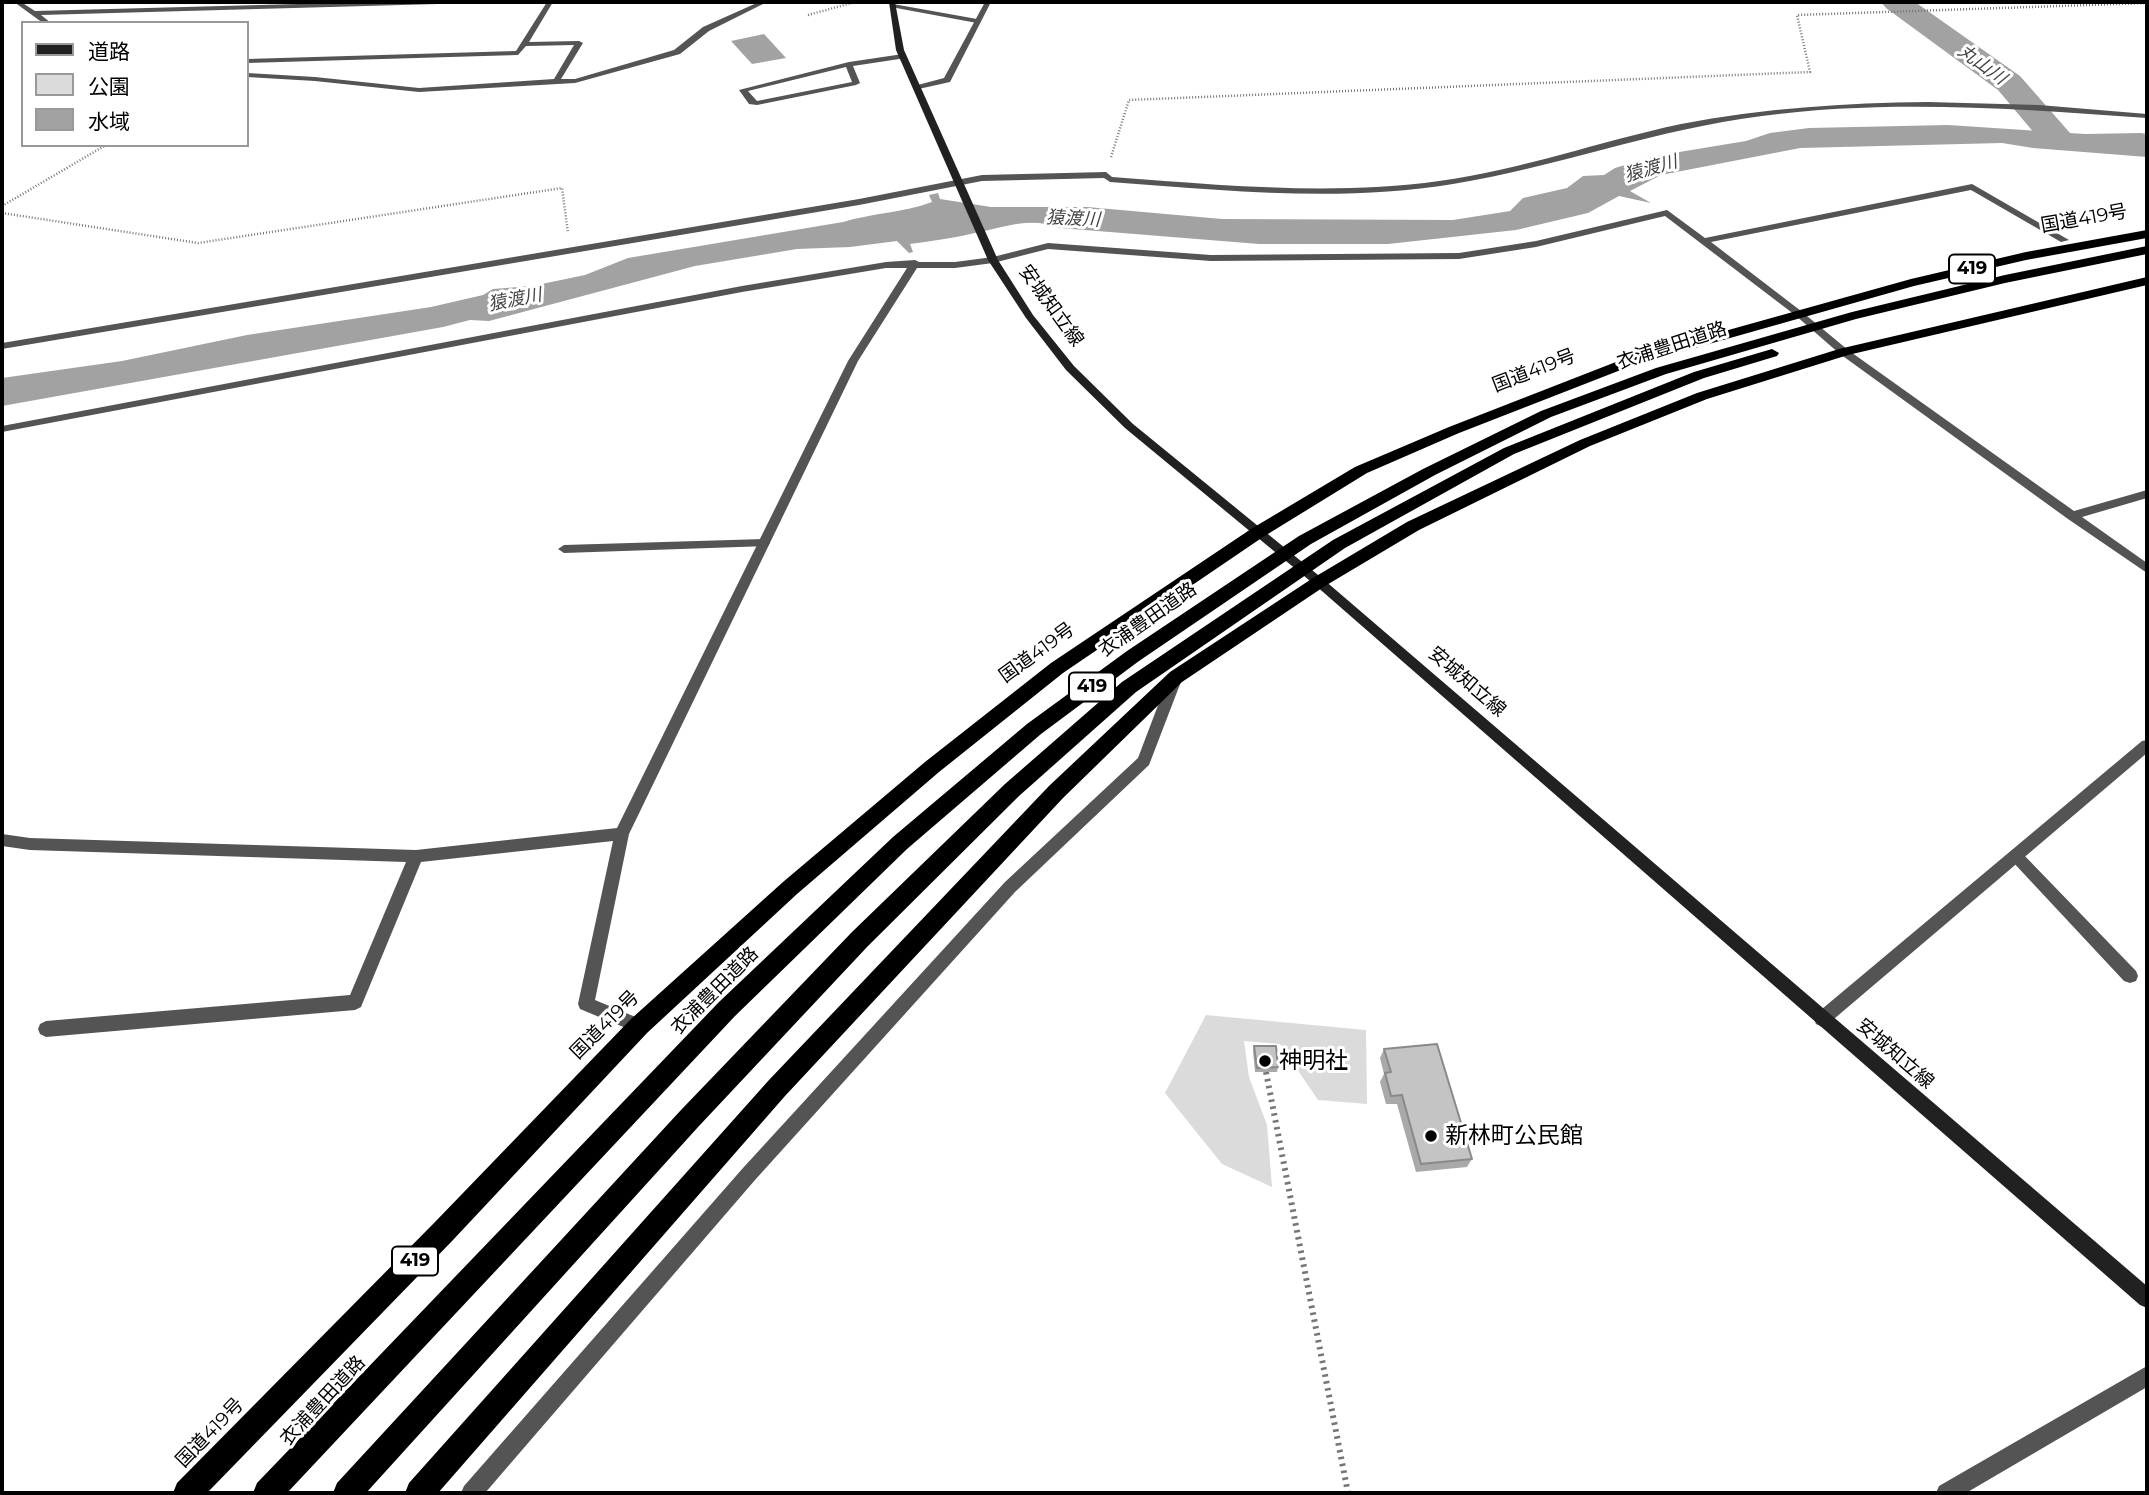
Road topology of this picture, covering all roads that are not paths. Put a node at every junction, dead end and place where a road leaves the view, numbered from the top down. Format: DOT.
graph roads {
  1 [pos="17,2"];
  2 [pos="438,2"];
  3 [pos="550,2"];
  4 [pos="764,2"];
  5 [pos="988,2"];
  6 [pos="890,3"];
  7 [pos="36,13"];
  8 [pos="46,21"];
  9 [pos="977,21"];
  10 [pos="525,44"];
  11 [pos="903,56"];
  12 [pos="248,61"];
  13 [pos="849,64"];
  14 [pos="248,75"];
  15 [pos="556,82"];
  16 [pos="918,88"];
  17 [pos="2147,116"];
  18 [pos="961,186"];
  19 [pos="2147,234"];
  20 [pos="2064,240"];
  21 [pos="1704,241"];
  22 [pos="2147,250"];
  23 [pos="991,256"];
  24 [pos="2147,262"];
  25 [pos="915,263"];
  26 [pos="2147,281"];
  27 [pos="1798,313"];
  28 [pos="2,346"];
  29 [pos="1844,352"];
  30 [pos="2,429"];
  31 [pos="2147,494"];
  32 [pos="2072,516"];
  33 [pos="1257,533"];
  34 [pos="764,543"];
  35 [pos="564,549"];
  36 [pos="2147,569"];
  37 [pos="1319,582"];
  38 [pos="1176,677"];
  39 [pos="2147,745"];
  40 [pos="622,834"];
  41 [pos="2,840"];
  42 [pos="416,856"];
  43 [pos="2016,856"];
  44 [pos="2130,976"];
  45 [pos="1822,1019"];
  46 [pos="639,1026"];
  47 [pos="46,1028"];
  48 [pos="2147,1298"];
  49 [pos="2147,1376"];
  50 [pos="187,1493"];
  51 [pos="267,1493"];
  52 [pos="347,1493"];
  53 [pos="419,1493"];
  54 [pos="471,1493"];
  55 [pos="1946,1493"];
  1 -- 7 [label="street"];
  2 -- 7 [label="street"];
  3 -- 10 [label="street"];
  4 -- 15 [label="street"];
  5 -- 9 [label="street"];
  6 -- 9 [label="street"];
  6 -- 11 [label="main road, 安城知立線"];
  7 -- 8 [label="street"];
  9 -- 16 [label="street"];
  10 -- 12 [label="street"];
  10 -- 15 [label="street"];
  11 -- 13 [label="street"];
  11 -- 16 [label="main road, 安城知立線"];
  13 -- 13 [label="street"];
  14 -- 15 [label="street"];
  16 -- 18 [label="main road, 安城知立線"];
  17 -- 18 [label="street"];
  18 -- 23 [label="main road, 安城知立線"];
  18 -- 28 [label="street"];
  19 -- 27 [label="highway, 国道419号 / 419"];
  20 -- 21 [label="street"];
  21 -- 23 [label="street"];
  21 -- 27 [label="street"];
  22 -- 51 [label="highway, 衣浦豊田道路 / 419"];
  23 -- 25 [label="street"];
  23 -- 33 [label="main road, 安城知立線"];
  24 -- 52 [label="highway, 衣浦豊田道路 / 419"];
  25 -- 30 [label="street"];
  25 -- 34 [label="street"];
  26 -- 29 [label="highway, 419"];
  27 -- 29 [label="street"];
  27 -- 33 [label="highway, 国道419号 / 419"];
  29 -- 32 [label="street"];
  29 -- 37 [label="highway, 419"];
  31 -- 32 [label="street"];
  32 -- 36 [label="street"];
  33 -- 37 [label="main road, 安城知立線"];
  33 -- 46 [label="highway, 国道419号 / 419"];
  34 -- 35 [label="street"];
  34 -- 40 [label="street"];
  37 -- 38 [label="highway, 419"];
  37 -- 45 [label="main road, 安城知立線"];
  38 -- 53 [label="highway, 419"];
  38 -- 54 [label="street"];
  39 -- 43 [label="street"];
  40 -- 42 [label="street"];
  40 -- 46 [label="street"];
  41 -- 42 [label="street"];
  42 -- 47 [label="street"];
  43 -- 44 [label="street"];
  43 -- 45 [label="street"];
  45 -- 48 [label="main road, 安城知立線"];
  46 -- 50 [label="highway, 国道419号 / 419"];
  49 -- 55 [label="street"];
}
